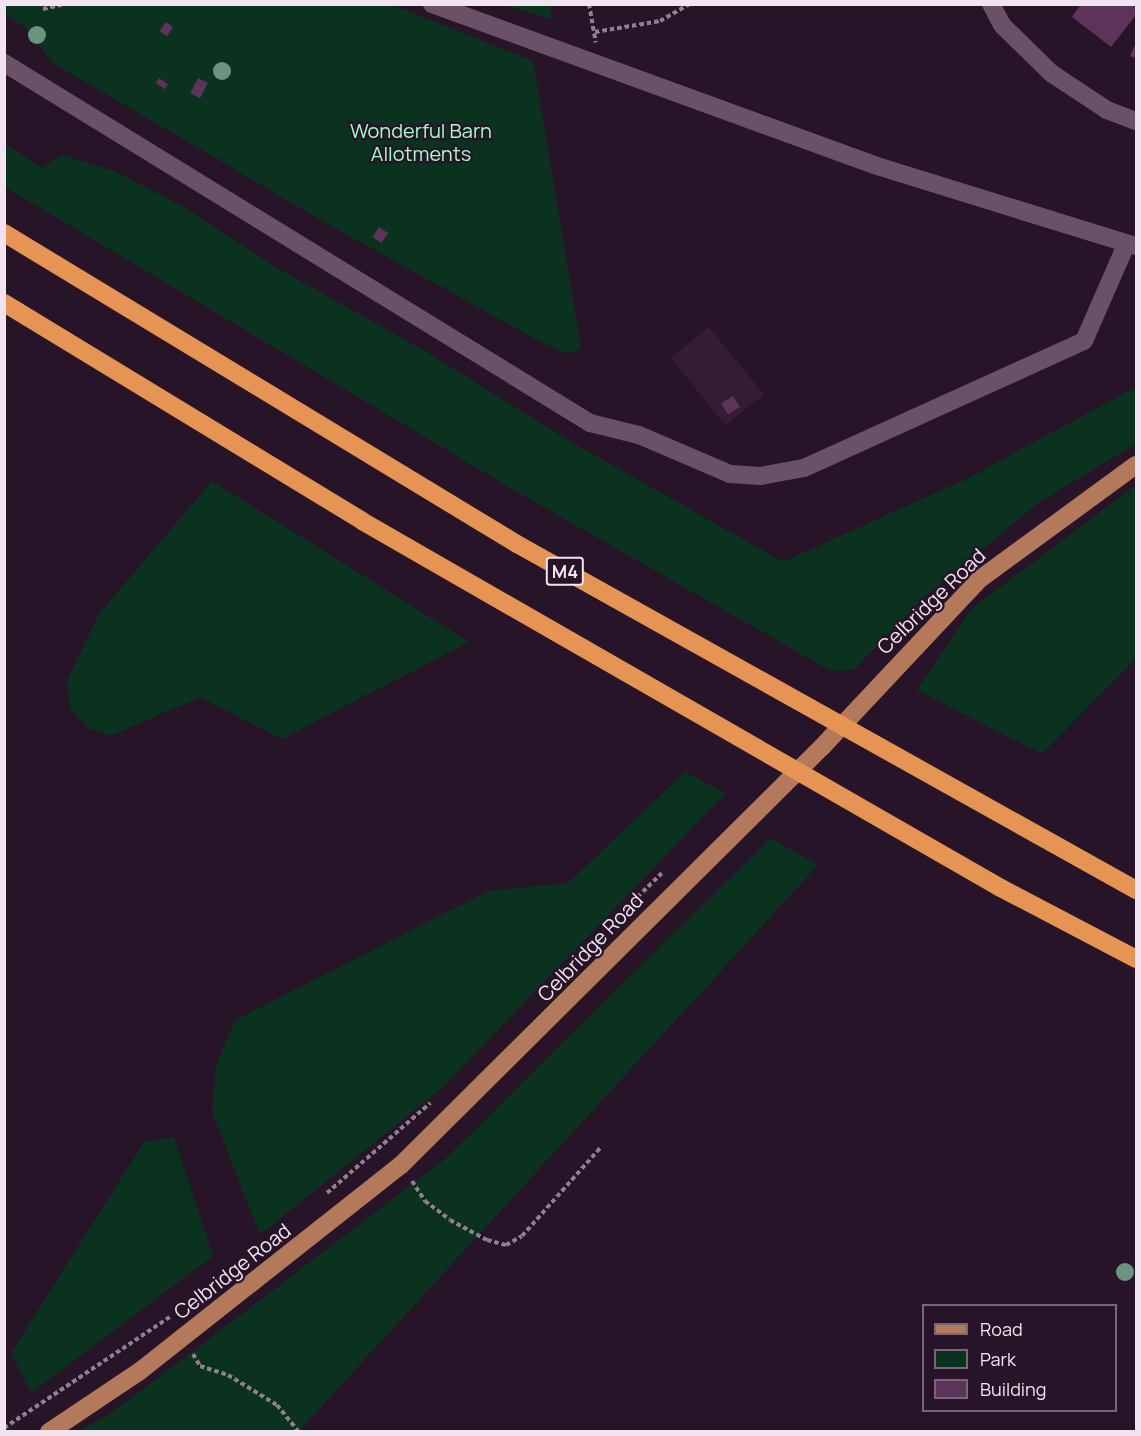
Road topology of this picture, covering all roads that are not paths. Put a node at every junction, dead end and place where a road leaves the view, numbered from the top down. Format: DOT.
graph roads {
  1 [pos="432,4"];
  2 [pos="991,4"];
  3 [pos="4,63"];
  4 [pos="1137,121"];
  5 [pos="4,233"];
  6 [pos="1131,246"];
  7 [pos="4,303"];
  8 [pos="1137,465"];
  9 [pos="1137,890"];
  10 [pos="1137,958"];
  11 [pos="49,1431"];
  1 -- 6 [label="street"];
  2 -- 4 [label="street"];
  3 -- 6 [label="street"];
  5 -- 9 [label="highway, M4"];
  7 -- 10 [label="highway"];
  8 -- 11 [label="main road, Celbridge Road"];
}
